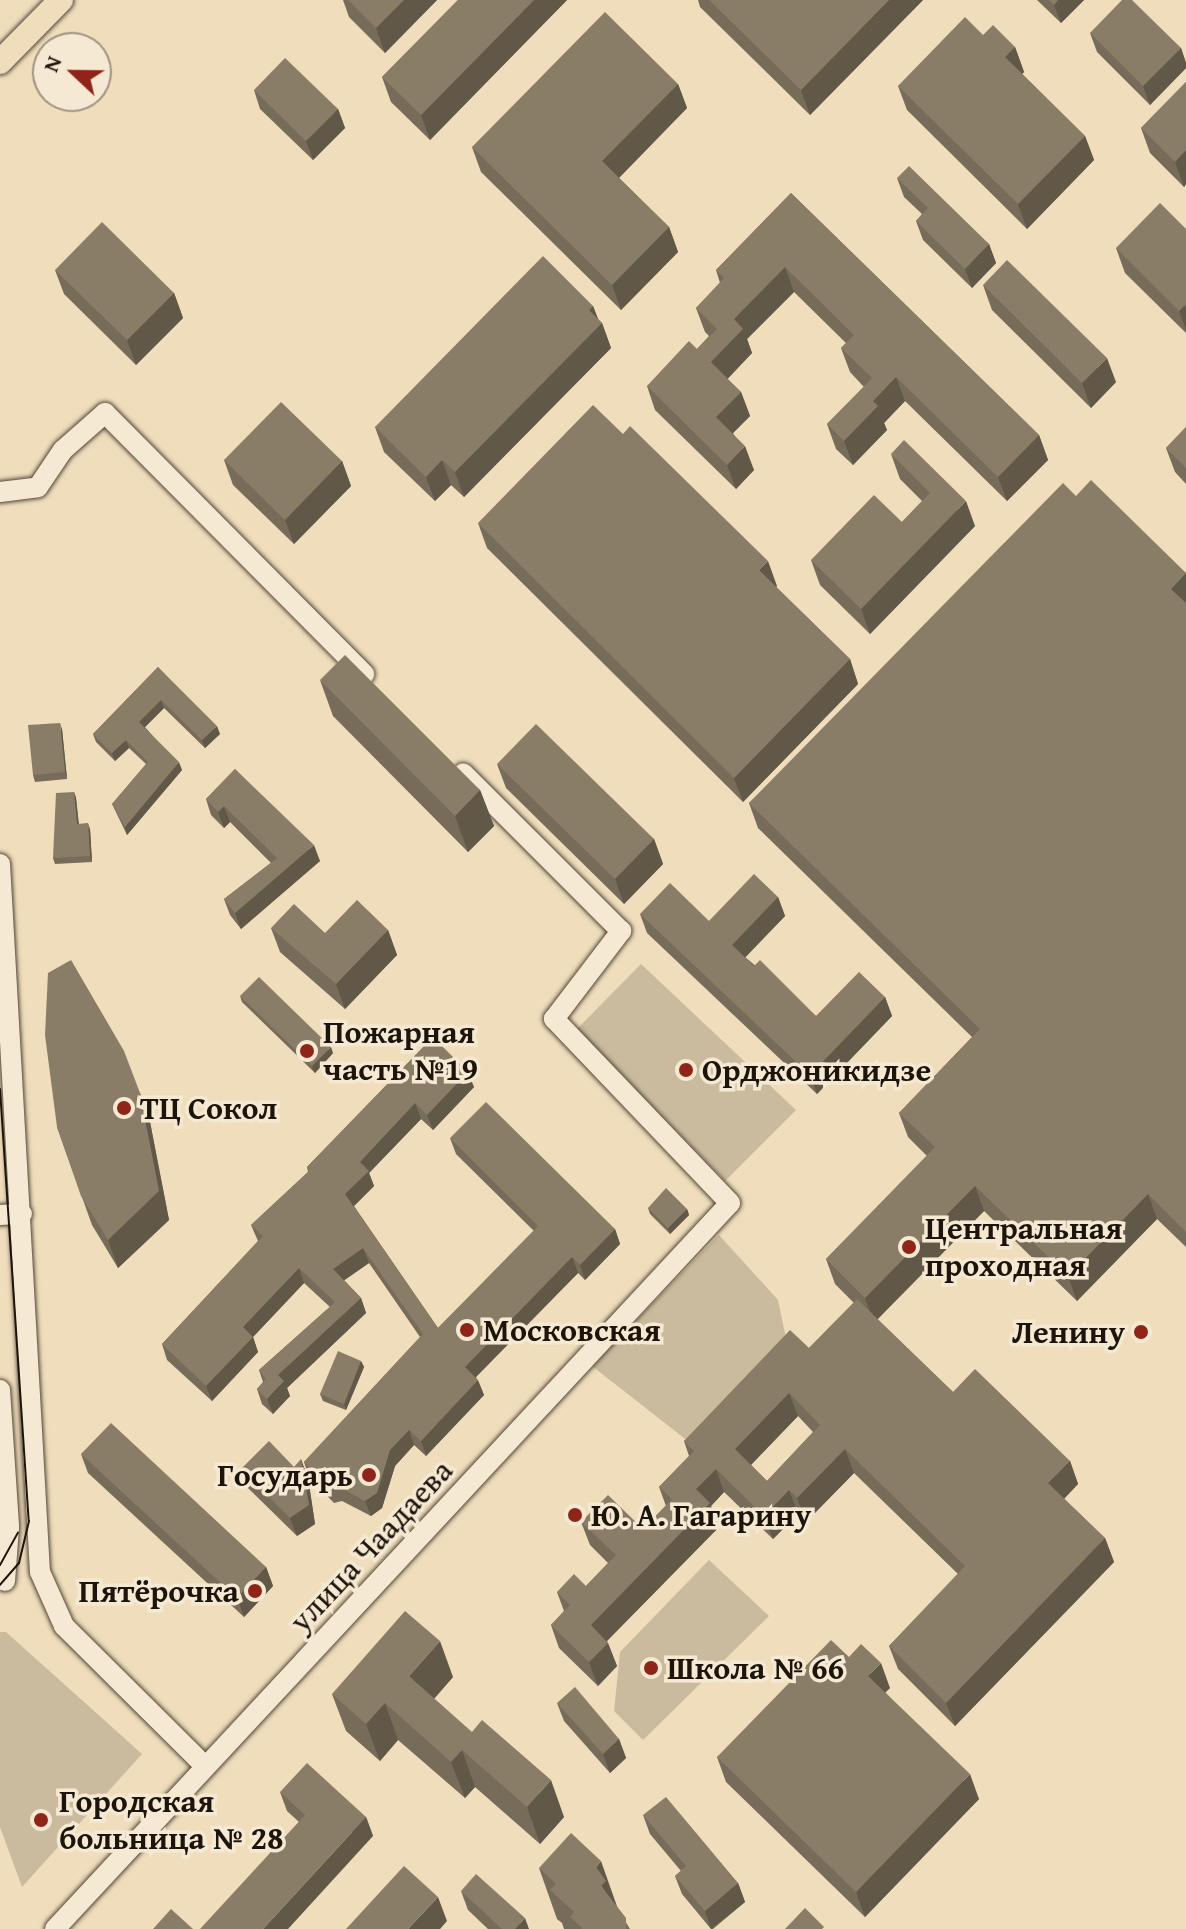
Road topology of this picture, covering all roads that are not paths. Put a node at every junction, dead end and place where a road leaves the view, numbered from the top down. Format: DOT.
graph roads {
  1 [pos="61,0"];
  2 [pos="0,62"];
  3 [pos="0,492"];
  4 [pos="384,694"];
  5 [pos="451,762"];
  6 [pos="0,864"];
  7 [pos="22,1214"];
  8 [pos="0,1215"];
  9 [pos="0,1390"];
  10 [pos="40,1572"];
  11 [pos="2,1582"];
  12 [pos="205,1766"];
  13 [pos="55,1929"];
  1 -- 2 [label="main road"];
  3 -- 4 [label="street"];
  5 -- 12 [label="street, улица Чаадаева"];
  6 -- 7 [label="street"];
  7 -- 8 [label="street"];
  7 -- 10 [label="street"];
  9 -- 11 [label="street"];
  10 -- 11 [label="street"];
  10 -- 12 [label="street"];
  12 -- 13 [label="street, улица Чаадаева"];
}
